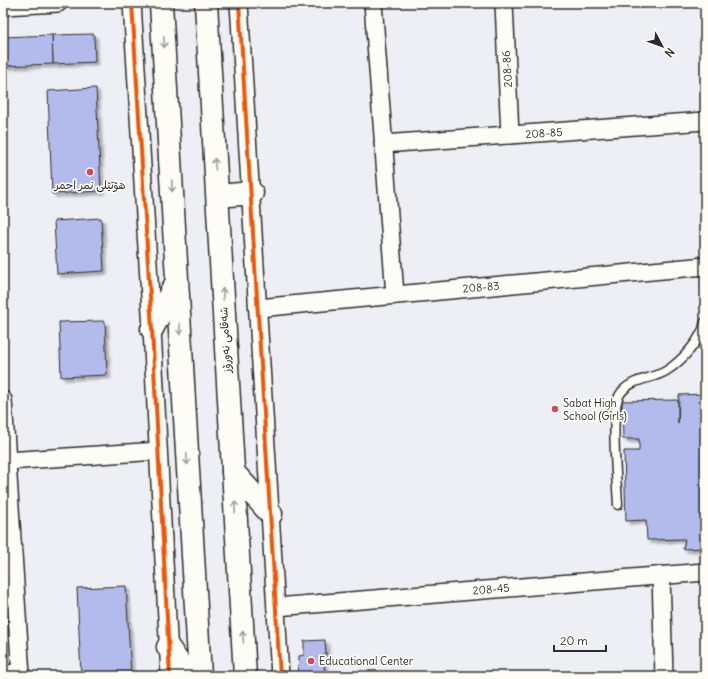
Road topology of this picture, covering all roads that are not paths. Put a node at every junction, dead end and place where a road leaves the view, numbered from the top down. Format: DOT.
graph roads {
  1 [pos="58,3"];
  2 [pos="132,3"];
  3 [pos="162,3"];
  4 [pos="206,3"];
  5 [pos="239,3"];
  6 [pos="373,3"];
  7 [pos="504,3"];
  8 [pos="3,6"];
  9 [pos="705,121"];
  10 [pos="510,135"];
  11 [pos="383,144"];
  12 [pos="252,193"];
  13 [pos="218,196"];
  14 [pos="705,266"];
  15 [pos="177,282"];
  16 [pos="395,295"];
  17 [pos="258,308"];
  18 [pos="705,322"];
  19 [pos="152,329"];
  20 [pos="3,400"];
  21 [pos="158,451"];
  22 [pos="7,461"];
  23 [pos="233,472"];
  24 [pos="618,505"];
  25 [pos="271,514"];
  26 [pos="705,572"];
  27 [pos="661,575"];
  28 [pos="276,607"];
  29 [pos="168,647"];
  30 [pos="3,674"];
  31 [pos="20,674"];
  32 [pos="170,676"];
  33 [pos="188,676"];
  34 [pos="200,676"];
  35 [pos="245,676"];
  36 [pos="280,676"];
  37 [pos="664,676"];
  1 -- 8 [label="street"];
  2 -- 19 [label="street"];
  3 -- 15 [label="main road, one-way"];
  13 -- 4 [label="main road, شەقامی نەورۆز, one-way"];
  5 -- 12 [label="street"];
  6 -- 11 [label="street"];
  7 -- 10 [label="street, 208-86"];
  9 -- 10 [label="street, 208-85"];
  10 -- 11 [label="street, 208-85"];
  11 -- 16 [label="street"];
  12 -- 13 [label="main road"];
  12 -- 17 [label="street"];
  23 -- 13 [label="main road, شەقامی نەورۆز, one-way"];
  14 -- 16 [label="street, 208-83"];
  15 -- 19 [label="main road"];
  15 -- 34 [label="main road, one-way"];
  16 -- 17 [label="street, 208-83"];
  17 -- 25 [label="street"];
  18 -- 24 [label="lane"];
  19 -- 21 [label="street"];
  20 -- 22 [label="street"];
  21 -- 22 [label="street"];
  21 -- 29 [label="street"];
  22 -- 31 [label="street"];
  23 -- 25 [label="main road"];
  35 -- 23 [label="main road, شەقامی نەورۆز, one-way"];
  25 -- 28 [label="street"];
  26 -- 27 [label="street, 208-45"];
  27 -- 28 [label="street, 208-45"];
  27 -- 37 [label="street"];
  28 -- 36 [label="street"];
  29 -- 32 [label="street"];
  29 -- 33 [label="main road"];
  30 -- 31 [label="street"];
}
